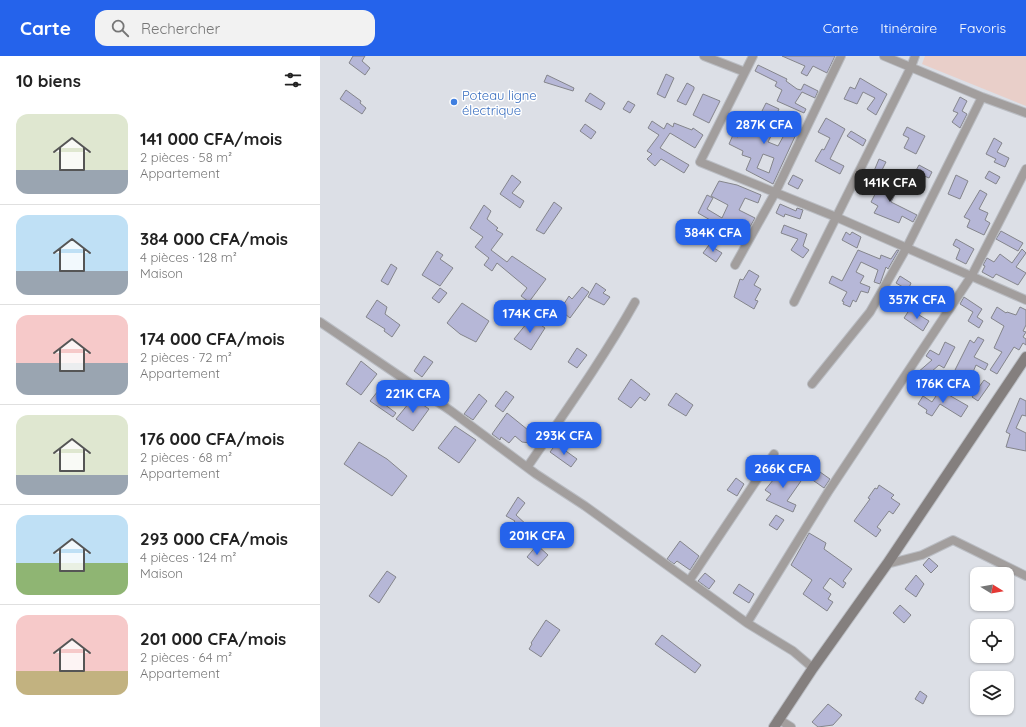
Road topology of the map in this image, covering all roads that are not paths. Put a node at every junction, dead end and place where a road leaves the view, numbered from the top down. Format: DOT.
graph roads {
  1 [pos="704,56"];
  2 [pos="754,56"];
  3 [pos="841,56"];
  4 [pos="884,56"];
  5 [pos="915,56"];
  6 [pos="911,67"];
  7 [pos="745,72"];
  8 [pos="982,97"];
  9 [pos="1026,113"];
  10 [pos="1026,169"];
  11 [pos="775,193"];
  12 [pos="836,217"];
  13 [pos="907,247"];
  14 [pos="735,265"];
  15 [pos="972,275"];
  16 [pos="1026,300"];
  17 [pos="635,302"];
  18 [pos="794,302"];
  19 [pos="320,322"];
  20 [pos="1026,357"];
  21 [pos="812,384"];
  22 [pos="774,454"];
  23 [pos="528,466"];
  24 [pos="887,564"];
  25 [pos="1026,576"];
  26 [pos="689,580"];
  27 [pos="747,623"];
  28 [pos="813,668"];
  29 [pos="776,723"];
  30 [pos="791,727"];
  1 -- 7 [label="street"];
  2 -- 7 [label="street"];
  3 -- 11 [label="street"];
  4 -- 6 [label="street"];
  5 -- 6 [label="street"];
  6 -- 8 [label="street"];
  6 -- 12 [label="street"];
  7 -- 11 [label="street"];
  8 -- 9 [label="street"];
  8 -- 13 [label="street"];
  10 -- 15 [label="street"];
  11 -- 12 [label="street"];
  11 -- 14 [label="street"];
  12 -- 13 [label="street"];
  12 -- 18 [label="street"];
  13 -- 15 [label="street"];
  13 -- 21 [label="street"];
  15 -- 16 [label="street"];
  15 -- 27 [label="street"];
  17 -- 23 [label="street"];
  19 -- 23 [label="street"];
  20 -- 24 [label="street"];
  22 -- 26 [label="street"];
  23 -- 26 [label="street"];
  24 -- 25 [label="street"];
  24 -- 28 [label="street"];
  26 -- 27 [label="street"];
  27 -- 28 [label="street"];
  28 -- 29 [label="street"];
  29 -- 30 [label="street"];
}
